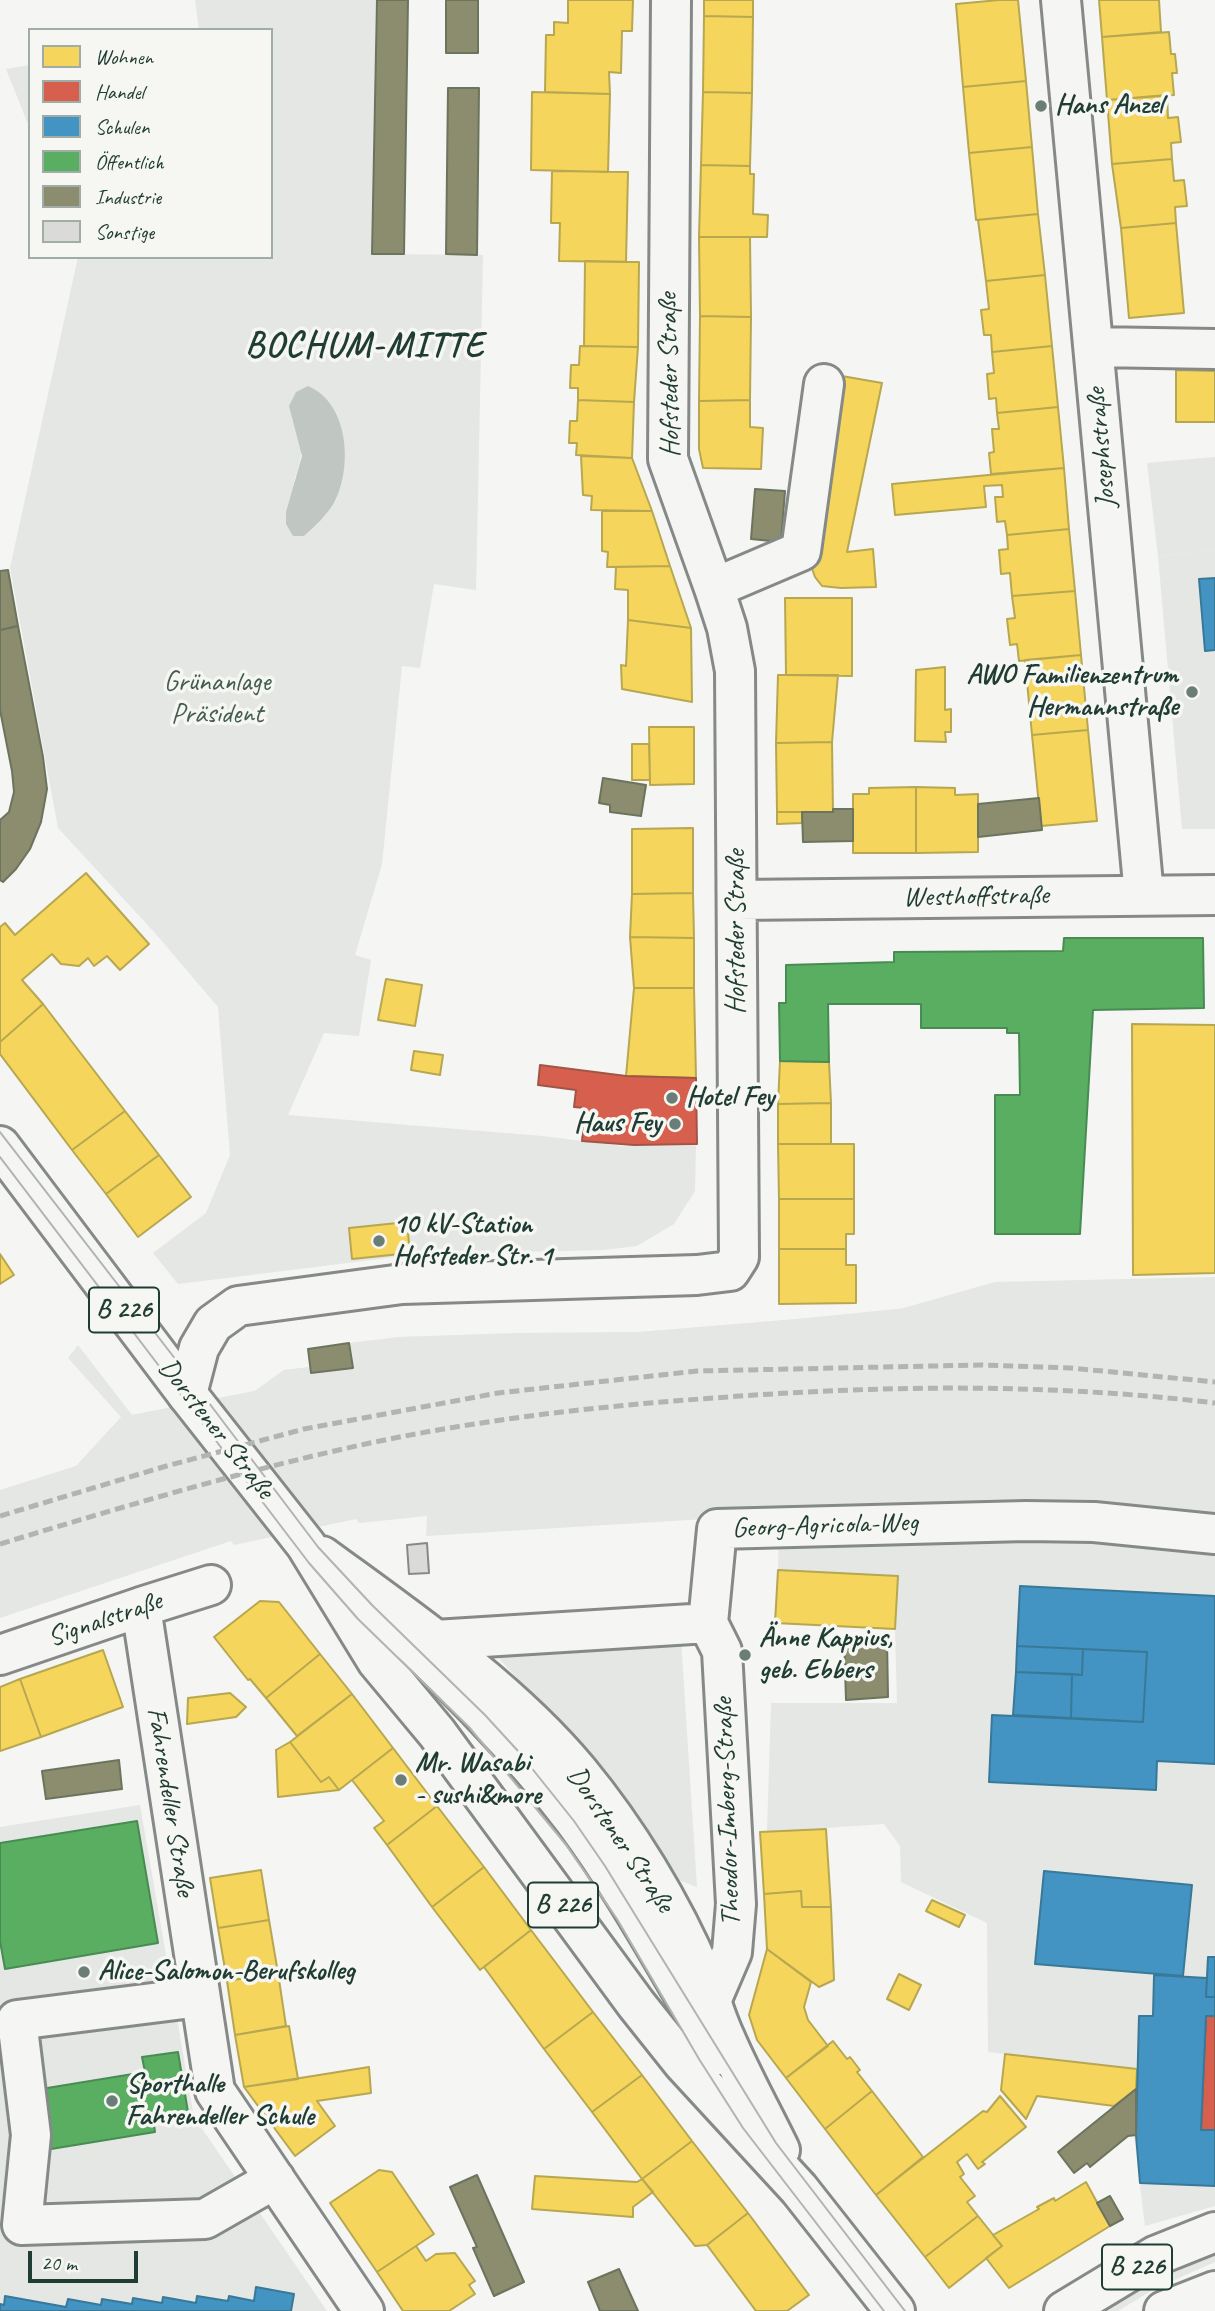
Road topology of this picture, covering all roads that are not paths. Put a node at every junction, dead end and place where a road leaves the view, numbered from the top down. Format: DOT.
graph roads {
  1 [pos="671,0"];
  2 [pos="1061,0"];
  3 [pos="1094,346"];
  4 [pos="1215,349"];
  5 [pos="824,384"];
  6 [pos="714,588"];
  7 [pos="1144,895"];
  8 [pos="1215,895"];
  9 [pos="737,900"];
  10 [pos="0,1146"];
  11 [pos="187,1394"];
  12 [pos="1215,1534"];
  13 [pos="326,1570"];
  14 [pos="211,1585"];
  15 [pos="141,1607"];
  16 [pos="708,1623"];
  17 [pos="435,1640"];
  18 [pos="0,1655"];
  19 [pos="200,1997"];
  20 [pos="711,2001"];
  21 [pos="16,2133"];
  22 [pos="760,2135"];
  23 [pos="275,2179"];
  24 [pos="1215,2232"];
  25 [pos="852,2256"];
  26 [pos="1215,2291"];
  27 [pos="364,2311"];
  28 [pos="857,2311"];
  29 [pos="895,2311"];
  30 [pos="1064,2311"];
  31 [pos="1164,2311"];
  1 -- 6 [label="street, Hofsteder Straße"];
  2 -- 3 [label="street, Josephstraße"];
  3 -- 4 [label="street"];
  3 -- 7 [label="street, Josephstraße"];
  5 -- 6 [label="street"];
  6 -- 9 [label="street, Hofsteder Straße"];
  7 -- 8 [label="street, Westhoffstraße"];
  7 -- 9 [label="street, Westhoffstraße"];
  9 -- 11 [label="street, Hofsteder Straße"];
  10 -- 11 [label="street, Dorstener Straße / B 226"];
  11 -- 13 [label="street, Dorstener Straße / B 226"];
  12 -- 16 [label="street, Georg-Agricola-Weg"];
  13 -- 17 [label="street, Dorstener Straße / B 226"];
  13 -- 22 [label="street, Dorstener Straße / B 226"];
  13 -- 22 [label="street"];
  14 -- 15 [label="street, Signalstraße"];
  15 -- 18 [label="street, Signalstraße"];
  15 -- 19 [label="street, Fahrendeller Straße"];
  16 -- 17 [label="street"];
  16 -- 20 [label="street, Theodor-Imberg-Straße"];
  17 -- 20 [label="street, Dorstener Straße / B 226"];
  19 -- 21 [label="street"];
  19 -- 23 [label="street, Fahrendeller Straße"];
  20 -- 22 [label="street, Dorstener Straße / B 226"];
  21 -- 23 [label="street"];
  22 -- 25 [label="street, Dorstener Straße / B 226"];
  23 -- 27 [label="street, Fahrendeller Straße"];
  24 -- 30 [label="street, B 226"];
  25 -- 28 [label="street"];
  25 -- 29 [label="street, Dorstener Straße / B 226"];
  26 -- 31 [label="street, B 226"];
}
